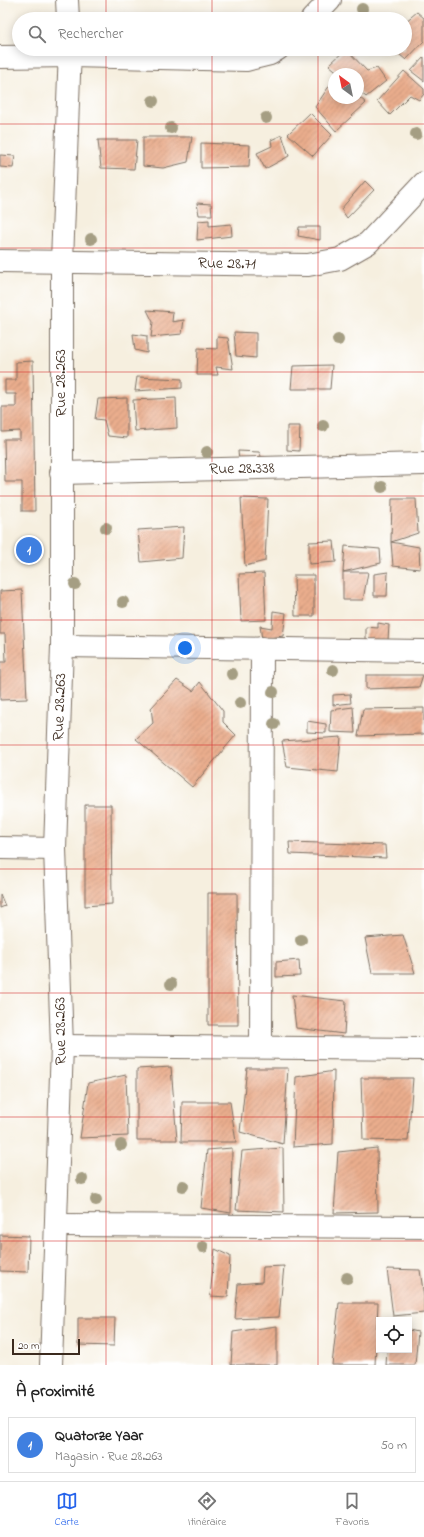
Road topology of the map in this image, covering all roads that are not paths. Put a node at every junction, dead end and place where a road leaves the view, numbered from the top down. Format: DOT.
graph roads {
  1 [pos="67,0"];
  2 [pos="330,0"];
  3 [pos="68,12"];
  4 [pos="319,12"];
  5 [pos="14,56"];
  6 [pos="71,56"];
  7 [pos="158,56"];
  8 [pos="262,56"];
  9 [pos="0,57"];
  10 [pos="424,184"];
  11 [pos="0,261"];
  12 [pos="62,261"];
  13 [pos="424,464"];
  14 [pos="61,473"];
  15 [pos="62,646"];
  16 [pos="262,648"];
  17 [pos="424,651"];
  18 [pos="0,848"];
  19 [pos="55,849"];
  20 [pos="62,1046"];
  21 [pos="261,1047"];
  22 [pos="424,1049"];
  23 [pos="56,1225"];
  24 [pos="424,1228"];
  25 [pos="51,1365"];
  1 -- 3 [label="street"];
  2 -- 4 [label="street"];
  5 -- 9 [label="street"];
  6 -- 12 [label="street, Rue 28.263"];
  7 -- 8 [label="street"];
  10 -- 12 [label="street, Rue 28.71"];
  11 -- 12 [label="street, Rue 28.71"];
  12 -- 14 [label="street, Rue 28.263"];
  13 -- 14 [label="street, Rue 28.338"];
  14 -- 15 [label="street, Rue 28.263"];
  15 -- 16 [label="street"];
  15 -- 19 [label="street, Rue 28.263"];
  16 -- 17 [label="street"];
  16 -- 21 [label="street"];
  18 -- 19 [label="street"];
  19 -- 20 [label="street, Rue 28.263"];
  20 -- 21 [label="street"];
  20 -- 23 [label="street, Rue 28.263"];
  21 -- 22 [label="street"];
  23 -- 24 [label="street"];
  23 -- 25 [label="street, Rue 28.263"];
}
